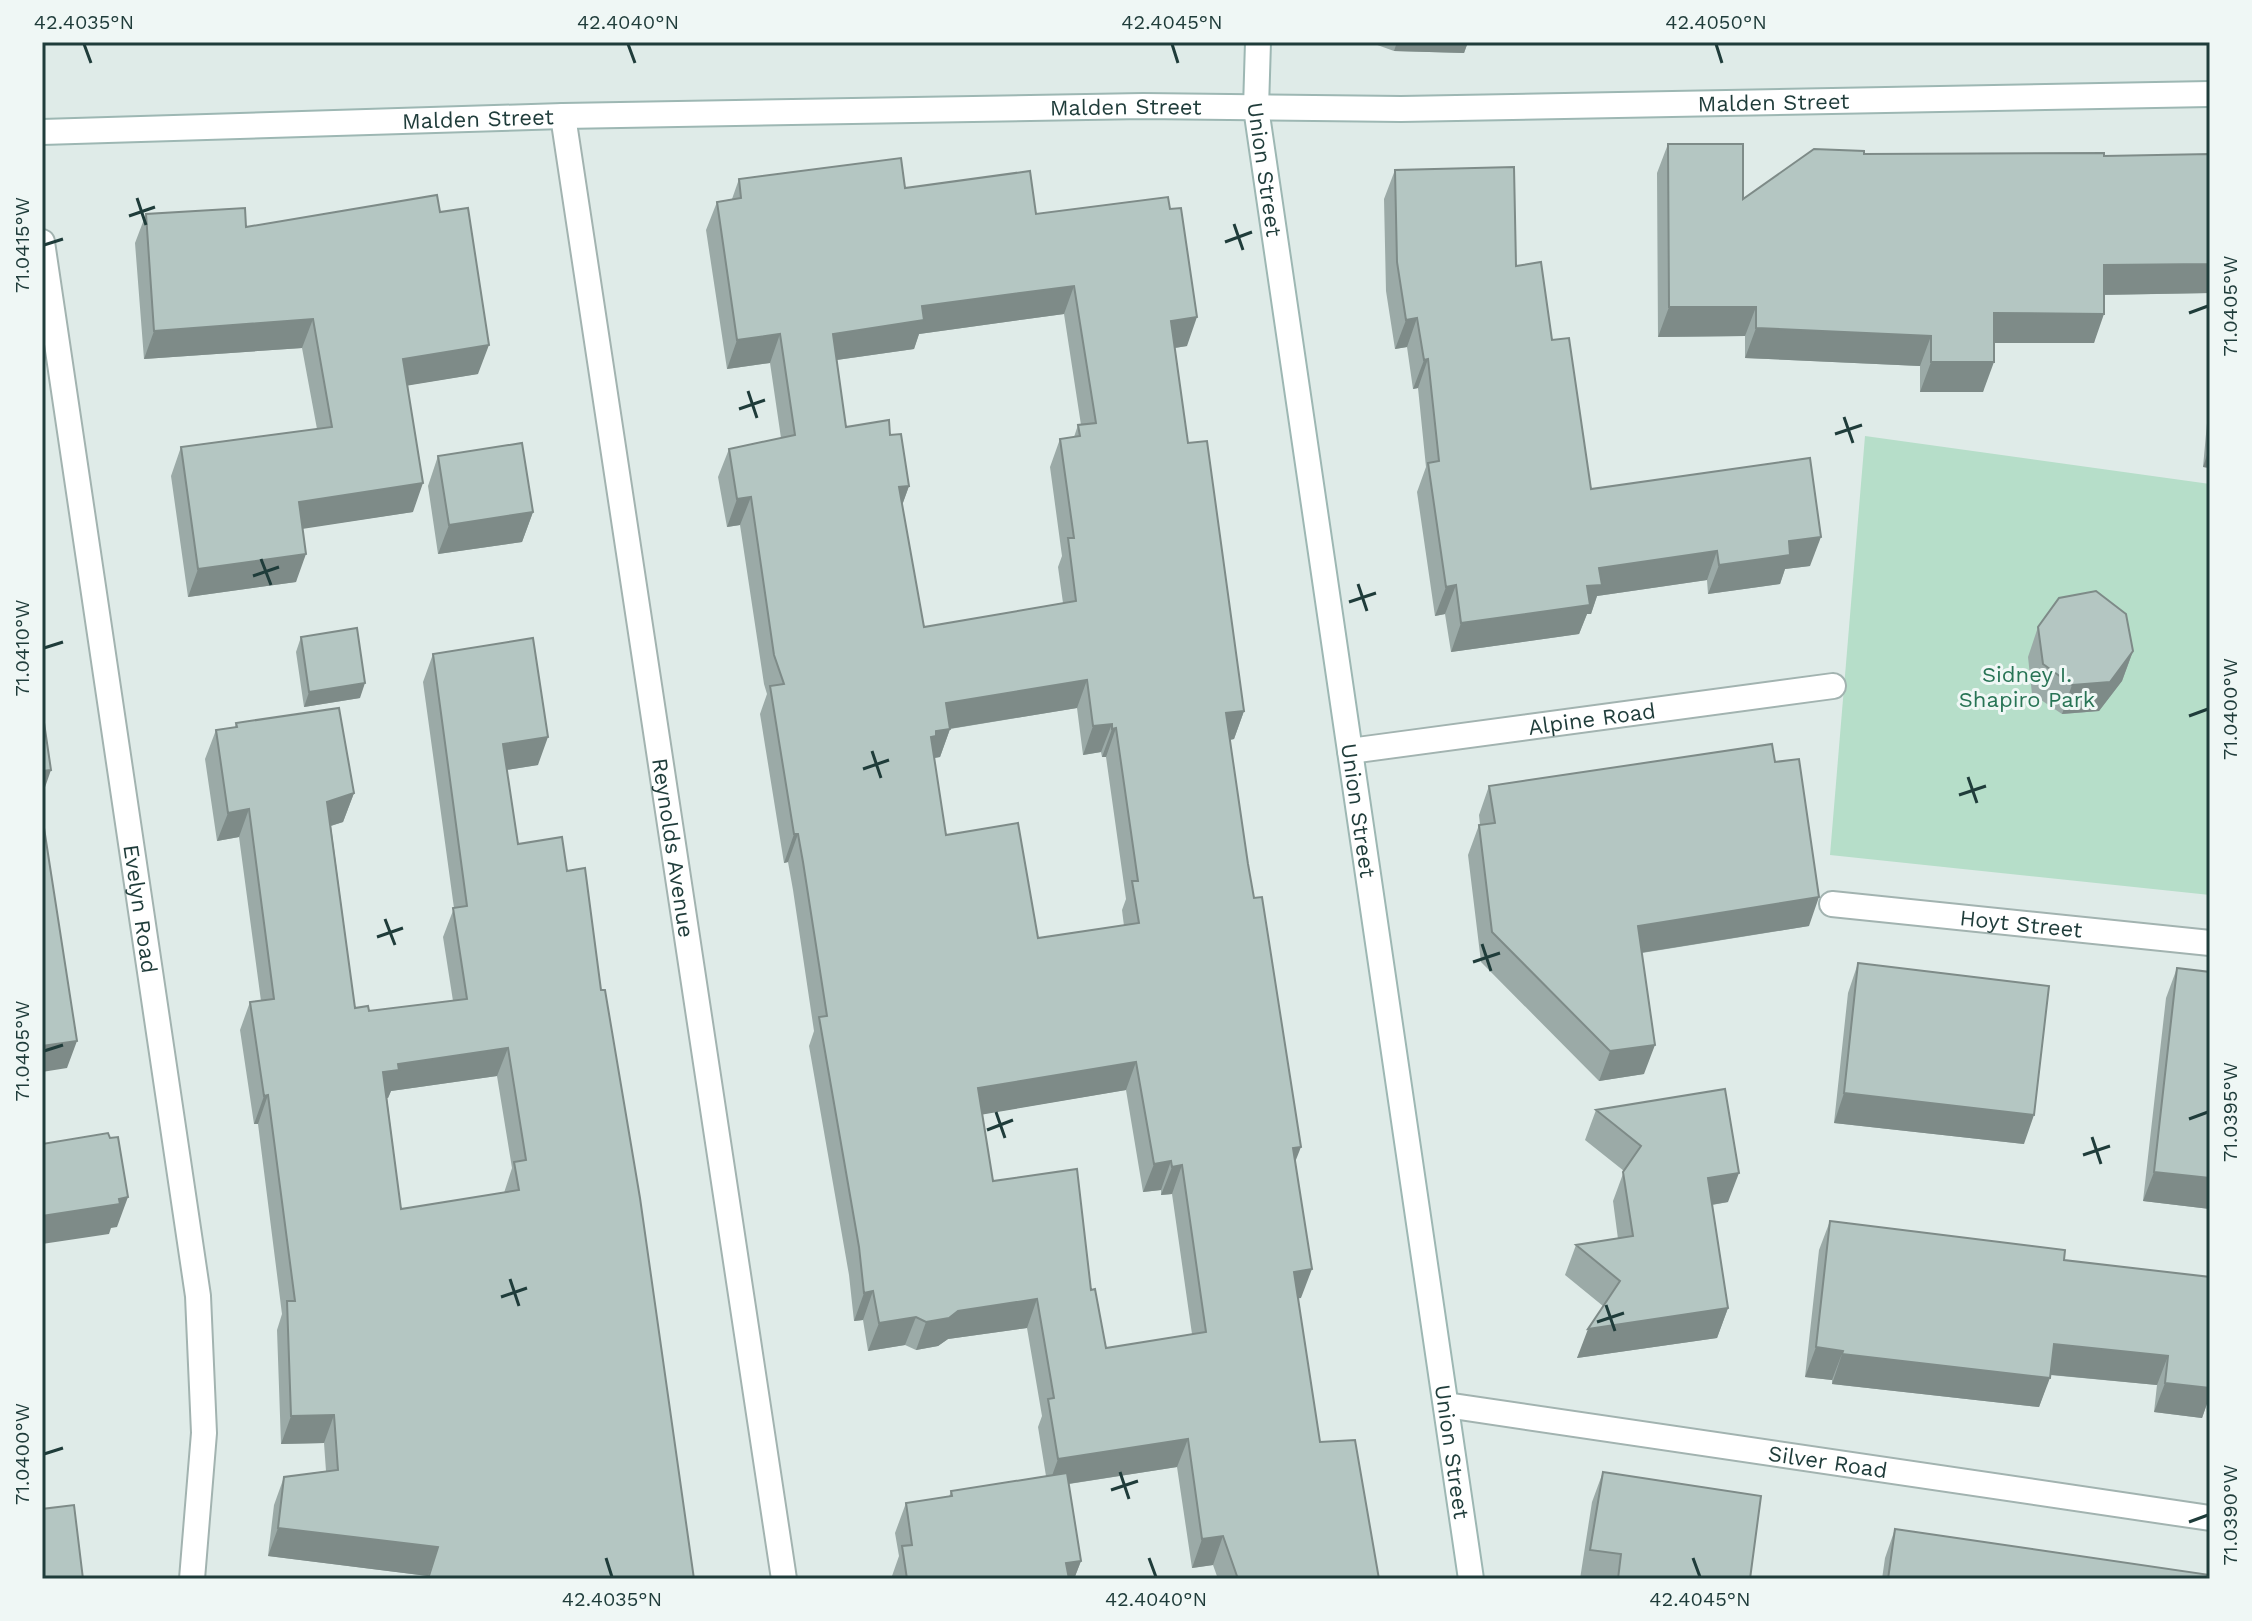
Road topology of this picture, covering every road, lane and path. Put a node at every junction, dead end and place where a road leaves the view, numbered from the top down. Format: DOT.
graph roads {
  1 [pos="1258,42"];
  2 [pos="2210,94"];
  3 [pos="1256,108"];
  4 [pos="563,116"];
  5 [pos="42,132"];
  6 [pos="42,242"];
  7 [pos="1833,686"];
  8 [pos="1350,751"];
  9 [pos="1832,904"];
  10 [pos="2210,943"];
  11 [pos="1446,1405"];
  12 [pos="2210,1518"];
  13 [pos="192,1579"];
  14 [pos="784,1579"];
  15 [pos="1471,1579"];
  1 -- 3 [label="street, Union Street"];
  2 -- 3 [label="street, Malden Street"];
  3 -- 4 [label="street, Malden Street"];
  3 -- 8 [label="street, Union Street"];
  4 -- 5 [label="street, Malden Street"];
  4 -- 14 [label="street, Reynolds Avenue"];
  6 -- 13 [label="street, Evelyn Road"];
  7 -- 8 [label="street, Alpine Road"];
  8 -- 11 [label="street, Union Street"];
  9 -- 10 [label="street, Hoyt Street"];
  11 -- 12 [label="street, Silver Road"];
  11 -- 15 [label="street, Union Street"];
}
